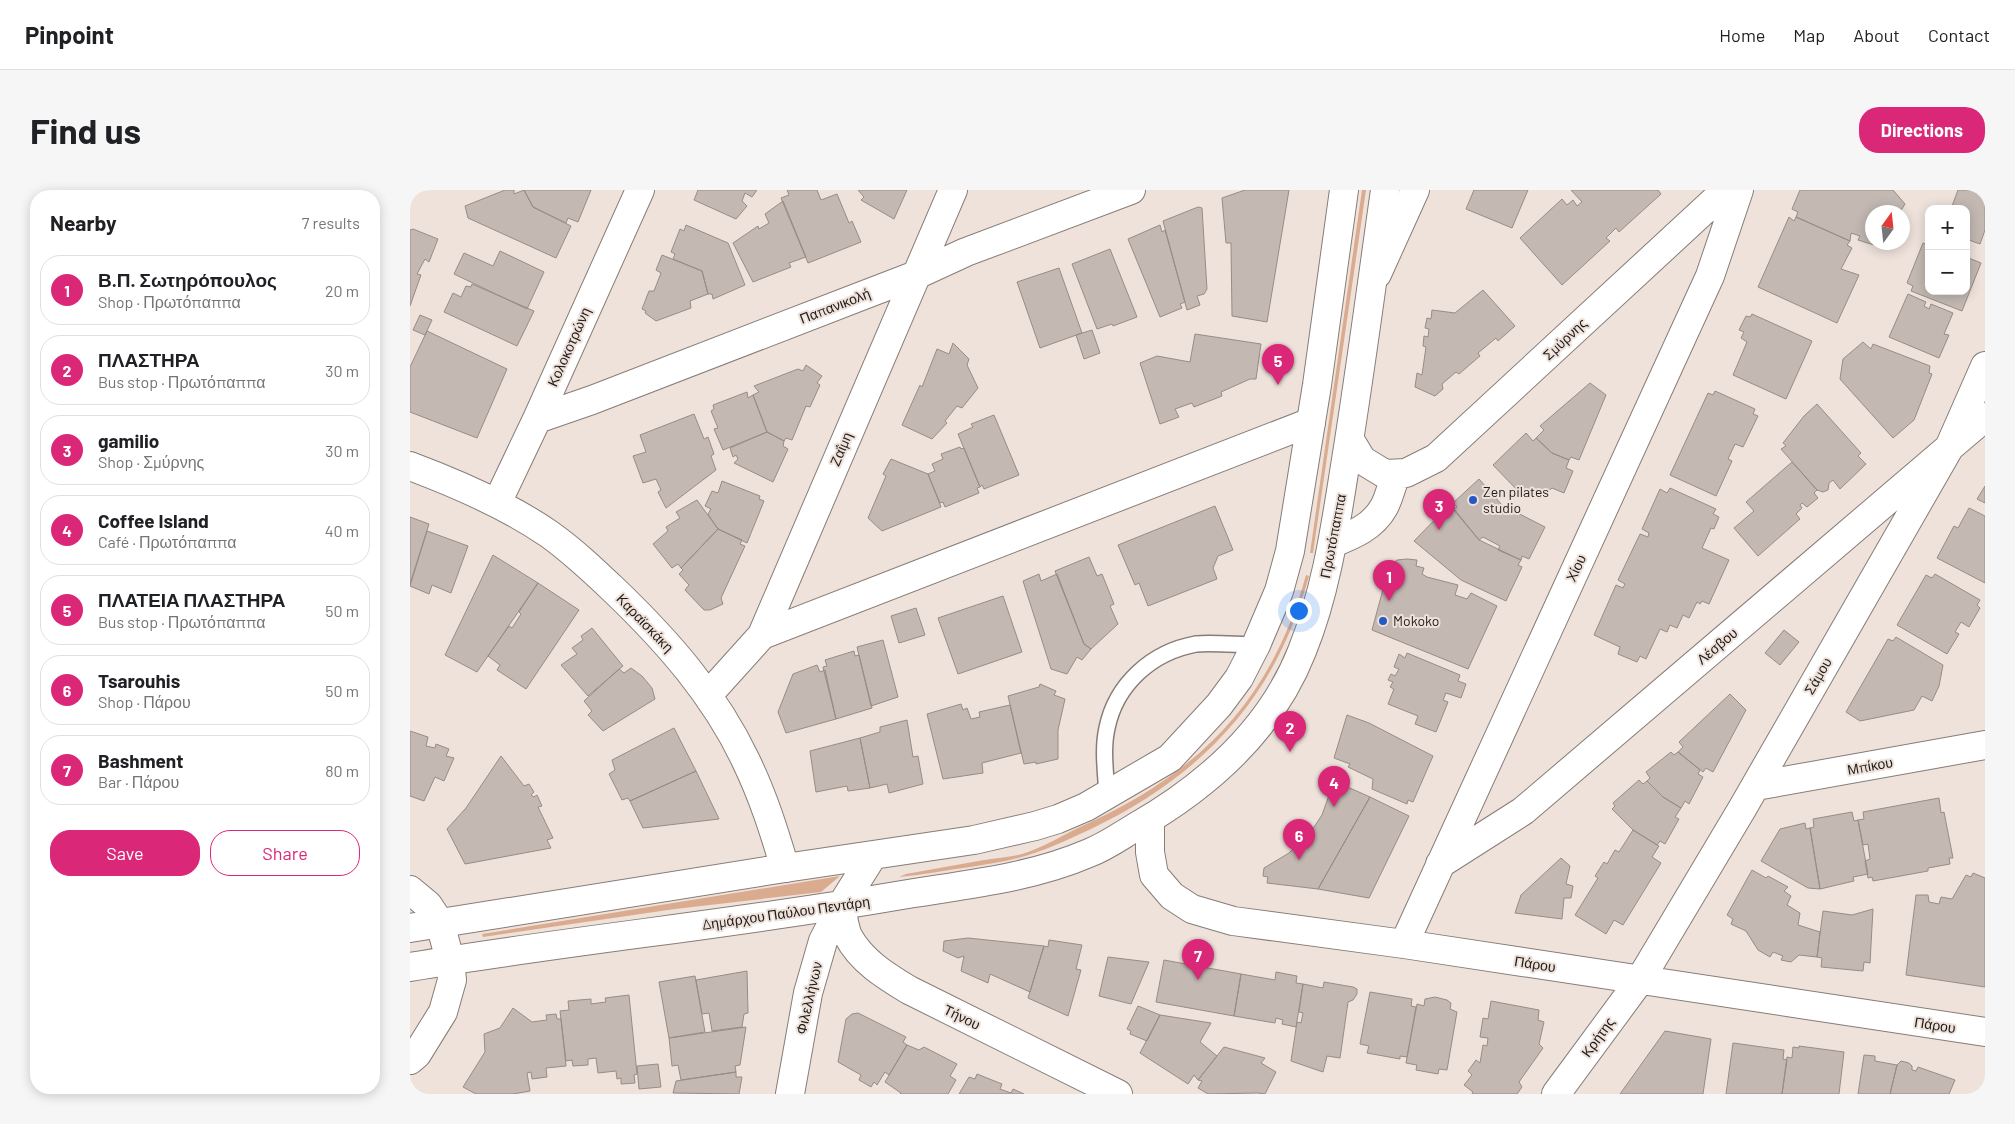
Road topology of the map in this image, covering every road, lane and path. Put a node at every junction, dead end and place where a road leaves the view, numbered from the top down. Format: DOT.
graph roads {
  1 [pos="640,190"];
  2 [pos="953,190"];
  3 [pos="1131,190"];
  4 [pos="1344,190"];
  5 [pos="1385,190"];
  6 [pos="1415,190"];
  7 [pos="1726,190"];
  8 [pos="1739,190"];
  9 [pos="916,275"];
  10 [pos="1371,287"];
  11 [pos="1985,366"];
  12 [pos="1985,417"];
  13 [pos="537,419"];
  14 [pos="1311,422"];
  15 [pos="1350,440"];
  16 [pos="1948,450"];
  17 [pos="410,466"];
  18 [pos="1397,474"];
  19 [pos="497,503"];
  20 [pos="1333,543"];
  21 [pos="762,635"];
  22 [pos="1256,645"];
  23 [pos="708,695"];
  24 [pos="1985,745"];
  25 [pos="1756,786"];
  26 [pos="1107,796"];
  27 [pos="1150,819"];
  28 [pos="873,855"];
  29 [pos="1440,864"];
  30 [pos="785,868"];
  31 [pos="410,890"];
  32 [pos="841,906"];
  33 [pos="440,923"];
  34 [pos="410,928"];
  35 [pos="1404,944"];
  36 [pos="450,960"];
  37 [pos="410,967"];
  38 [pos="1640,980"];
  39 [pos="1985,1032"];
  40 [pos="410,1060"];
  41 [pos="1104,1091"];
  42 [pos="790,1094"];
  43 [pos="1556,1094"];
  1 -- 13 [label="street, Κολοκοτρώνη"];
  2 -- 9 [label="street, Ζαΐμη"];
  3 -- 9 [label="street, Παπανικολή"];
  4 -- 14 [label="street"];
  5 -- 10 [label="street, Πρωτόπαππα"];
  6 -- 10 [label="street"];
  7 -- 18 [label="street, Σμύρνης"];
  8 -- 29 [label="street, Χίου"];
  9 -- 13 [label="street, Παπανικολή"];
  9 -- 21 [label="street, Ζαΐμη"];
  10 -- 15 [label="street, Πρωτόπαππα"];
  11 -- 16 [label="street, Σάμου"];
  12 -- 16 [label="street, Λέσβου"];
  13 -- 19 [label="street, Κολοκοτρώνη"];
  14 -- 21 [label="street"];
  14 -- 22 [label="street"];
  15 -- 18 [label="street"];
  15 -- 20 [label="street, Πρωτόπαππα"];
  16 -- 25 [label="street, Σάμου"];
  16 -- 29 [label="street, Λέσβου"];
  17 -- 19 [label="street, Καραϊσκάκη"];
  18 -- 20 [label="street"];
  19 -- 23 [label="street, Καραϊσκάκη"];
  20 -- 27 [label="street, Πρωτόπαππα"];
  21 -- 23 [label="street, Ζαΐμη"];
  22 -- 26 [label="street"];
  22 -- 26 [label="lane"];
  23 -- 30 [label="street, Καραϊσκάκη"];
  24 -- 25 [label="street, Μπίκου"];
  25 -- 38 [label="street, Σάμου"];
  26 -- 28 [label="street"];
  27 -- 32 [label="street, Δημάρχου Παύλου Πεντάρη"];
  27 -- 35 [label="street, Πάρου"];
  28 -- 30 [label="street"];
  28 -- 32 [label="street, Φιλελλήνων"];
  29 -- 35 [label="street, Χίου"];
  30 -- 33 [label="street"];
  31 -- 33 [label="street"];
  32 -- 36 [label="street, Δημάρχου Παύλου Πεντάρη"];
  32 -- 41 [label="street, Τήνου"];
  32 -- 42 [label="street, Φιλελλήνων"];
  33 -- 34 [label="street"];
  33 -- 36 [label="street"];
  35 -- 38 [label="street, Πάρου"];
  36 -- 37 [label="street, Δημάρχου Παύλου Πεντάρη"];
  36 -- 40 [label="street"];
  38 -- 39 [label="street, Πάρου"];
  38 -- 43 [label="street, Κρήτης"];
}
